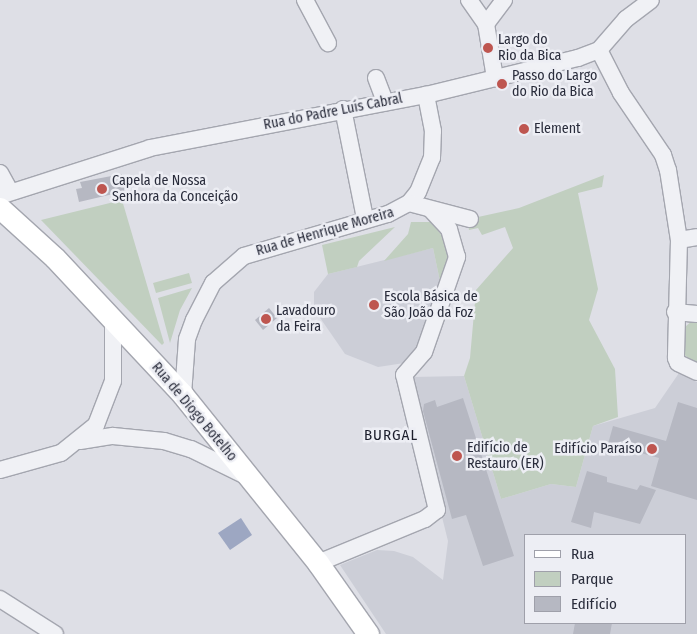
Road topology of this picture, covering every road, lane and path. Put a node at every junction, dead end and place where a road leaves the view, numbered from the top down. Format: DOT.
graph roads {
  1 [pos="305,0"];
  2 [pos="469,0"];
  3 [pos="504,0"];
  4 [pos="650,0"];
  5 [pos="486,24"];
  6 [pos="328,42"];
  7 [pos="598,50"];
  8 [pos="376,78"];
  9 [pos="495,78"];
  10 [pos="426,95"];
  11 [pos="385,102"];
  12 [pos="343,109"];
  13 [pos="0,173"];
  14 [pos="3,198"];
  15 [pos="409,203"];
  16 [pos="431,210"];
  17 [pos="366,218"];
  18 [pos="470,219"];
  19 [pos="697,237"];
  20 [pos="678,240"];
  21 [pos="675,312"];
  22 [pos="697,314"];
  23 [pos="113,318"];
  24 [pos="697,372"];
  25 [pos="182,395"];
  26 [pos="80,441"];
  27 [pos="0,470"];
  28 [pos="248,477"];
  29 [pos="318,563"];
  30 [pos="0,599"];
  31 [pos="55,634"];
  32 [pos="368,634"];
  1 -- 6 [label="street"];
  2 -- 5 [label="street"];
  3 -- 5 [label="street"];
  4 -- 7 [label="street"];
  5 -- 9 [label="street"];
  7 -- 9 [label="street, Rua do Padre Luís Cabral"];
  7 -- 20 [label="street"];
  8 -- 11 [label="street"];
  9 -- 10 [label="street, Rua do Padre Luís Cabral"];
  10 -- 11 [label="street, Rua do Padre Luís Cabral"];
  10 -- 15 [label="street"];
  11 -- 12 [label="street, Rua do Padre Luís Cabral"];
  12 -- 14 [label="street, Rua do Padre Luís Cabral"];
  12 -- 17 [label="street"];
  13 -- 14 [label="street"];
  14 -- 23 [label="main road, Rua de Diogo Botelho"];
  15 -- 16 [label="street, Rua de Henrique Moreira"];
  15 -- 17 [label="street, Rua de Henrique Moreira"];
  16 -- 18 [label="street, Rua de Henrique Moreira"];
  16 -- 29 [label="street"];
  17 -- 25 [label="street, Rua de Henrique Moreira"];
  19 -- 20 [label="street"];
  20 -- 21 [label="street"];
  21 -- 22 [label="street"];
  21 -- 24 [label="street"];
  23 -- 25 [label="main road, Rua de Diogo Botelho"];
  23 -- 26 [label="street"];
  25 -- 28 [label="main road, Rua de Diogo Botelho"];
  26 -- 27 [label="street"];
  26 -- 28 [label="street"];
  28 -- 29 [label="main road, Rua de Diogo Botelho"];
  29 -- 32 [label="main road, Rua de Diogo Botelho"];
  30 -- 31 [label="street"];
}
